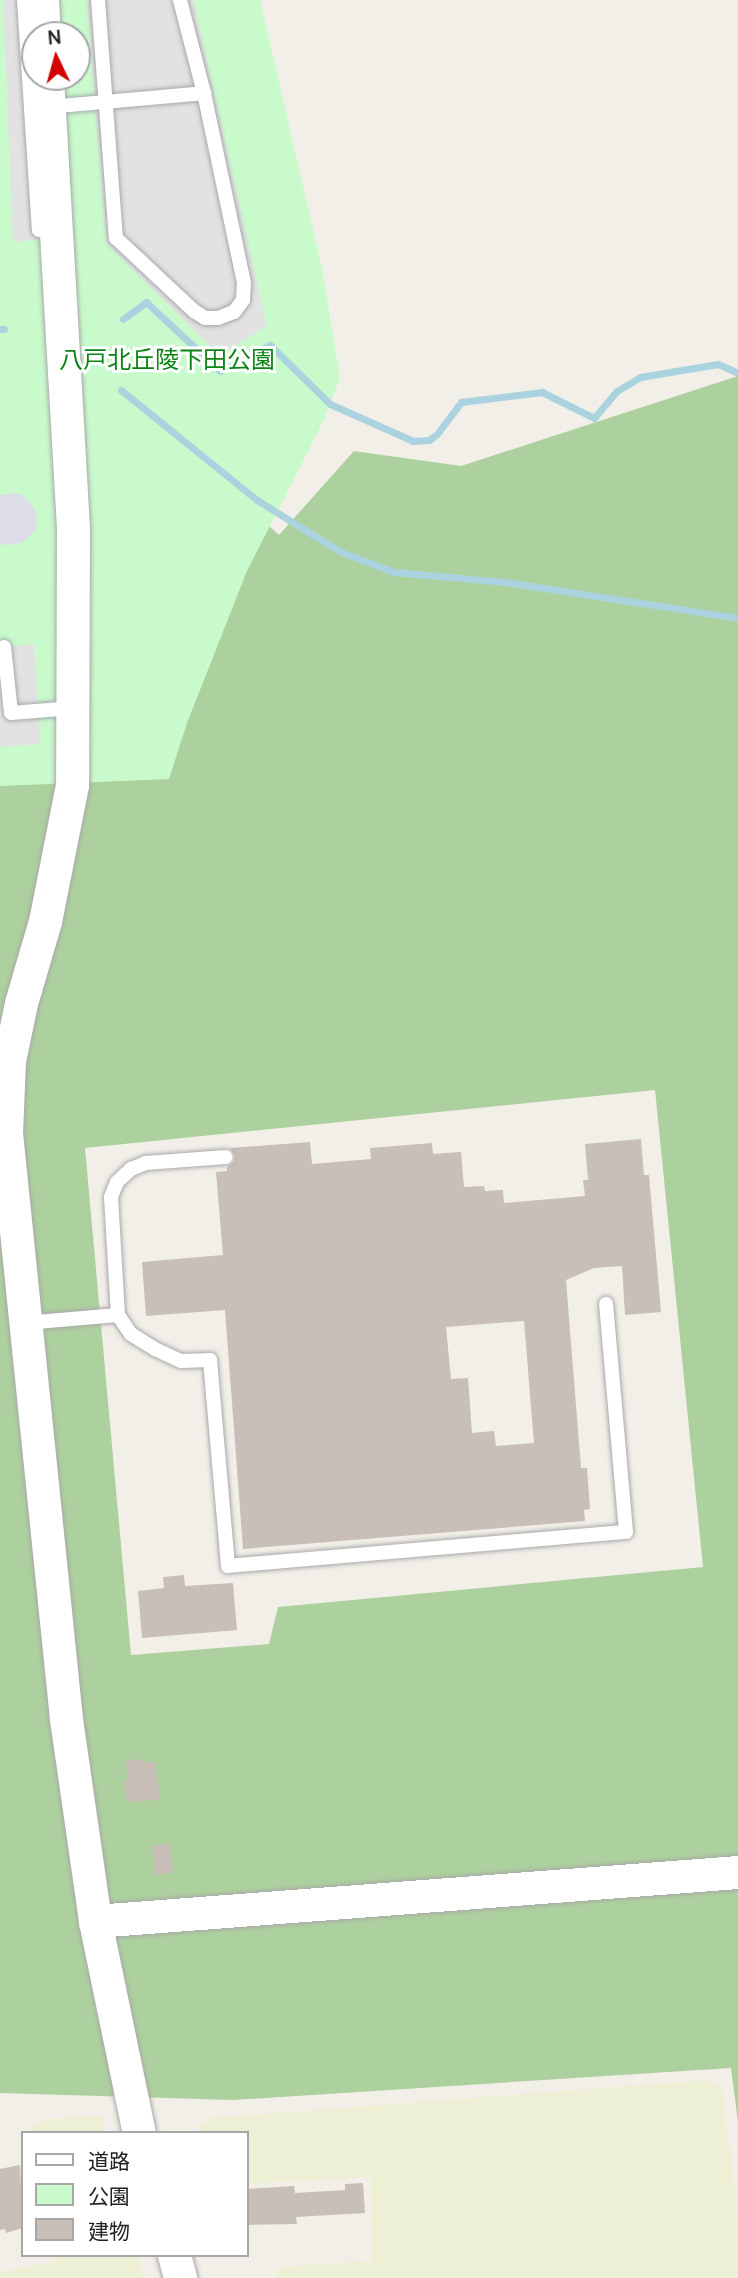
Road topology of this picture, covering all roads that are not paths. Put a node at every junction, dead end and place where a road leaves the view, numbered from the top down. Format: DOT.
graph roads {
  1 [pos="24,0"];
  2 [pos="42,0"];
  3 [pos="98,0"];
  4 [pos="180,0"];
  5 [pos="43,21"];
  6 [pos="47,92"];
  7 [pos="204,93"];
  8 [pos="106,101"];
  9 [pos="55,229"];
  10 [pos="4,647"];
  11 [pos="73,708"];
  12 [pos="226,1157"];
  13 [pos="606,1304"];
  14 [pos="118,1315"];
  15 [pos="24,1323"];
  16 [pos="738,1872"];
  17 [pos="95,1921"];
  18 [pos="139,2131"];
  19 [pos="175,2257"];
  20 [pos="180,2278"];
  1 -- 9 [label="lane"];
  2 -- 5 [label="street"];
  3 -- 8 [label="lane"];
  4 -- 7 [label="lane"];
  6 -- 8 [label="lane"];
  6 -- 9 [label="street"];
  7 -- 8 [label="lane"];
  7 -- 8 [label="lane"];
  9 -- 11 [label="street"];
  10 -- 11 [label="lane"];
  11 -- 15 [label="street"];
  12 -- 14 [label="lane"];
  13 -- 14 [label="lane"];
  14 -- 15 [label="lane"];
  15 -- 17 [label="street"];
  16 -- 17 [label="street"];
  17 -- 18 [label="street"];
  19 -- 20 [label="street"];
}
